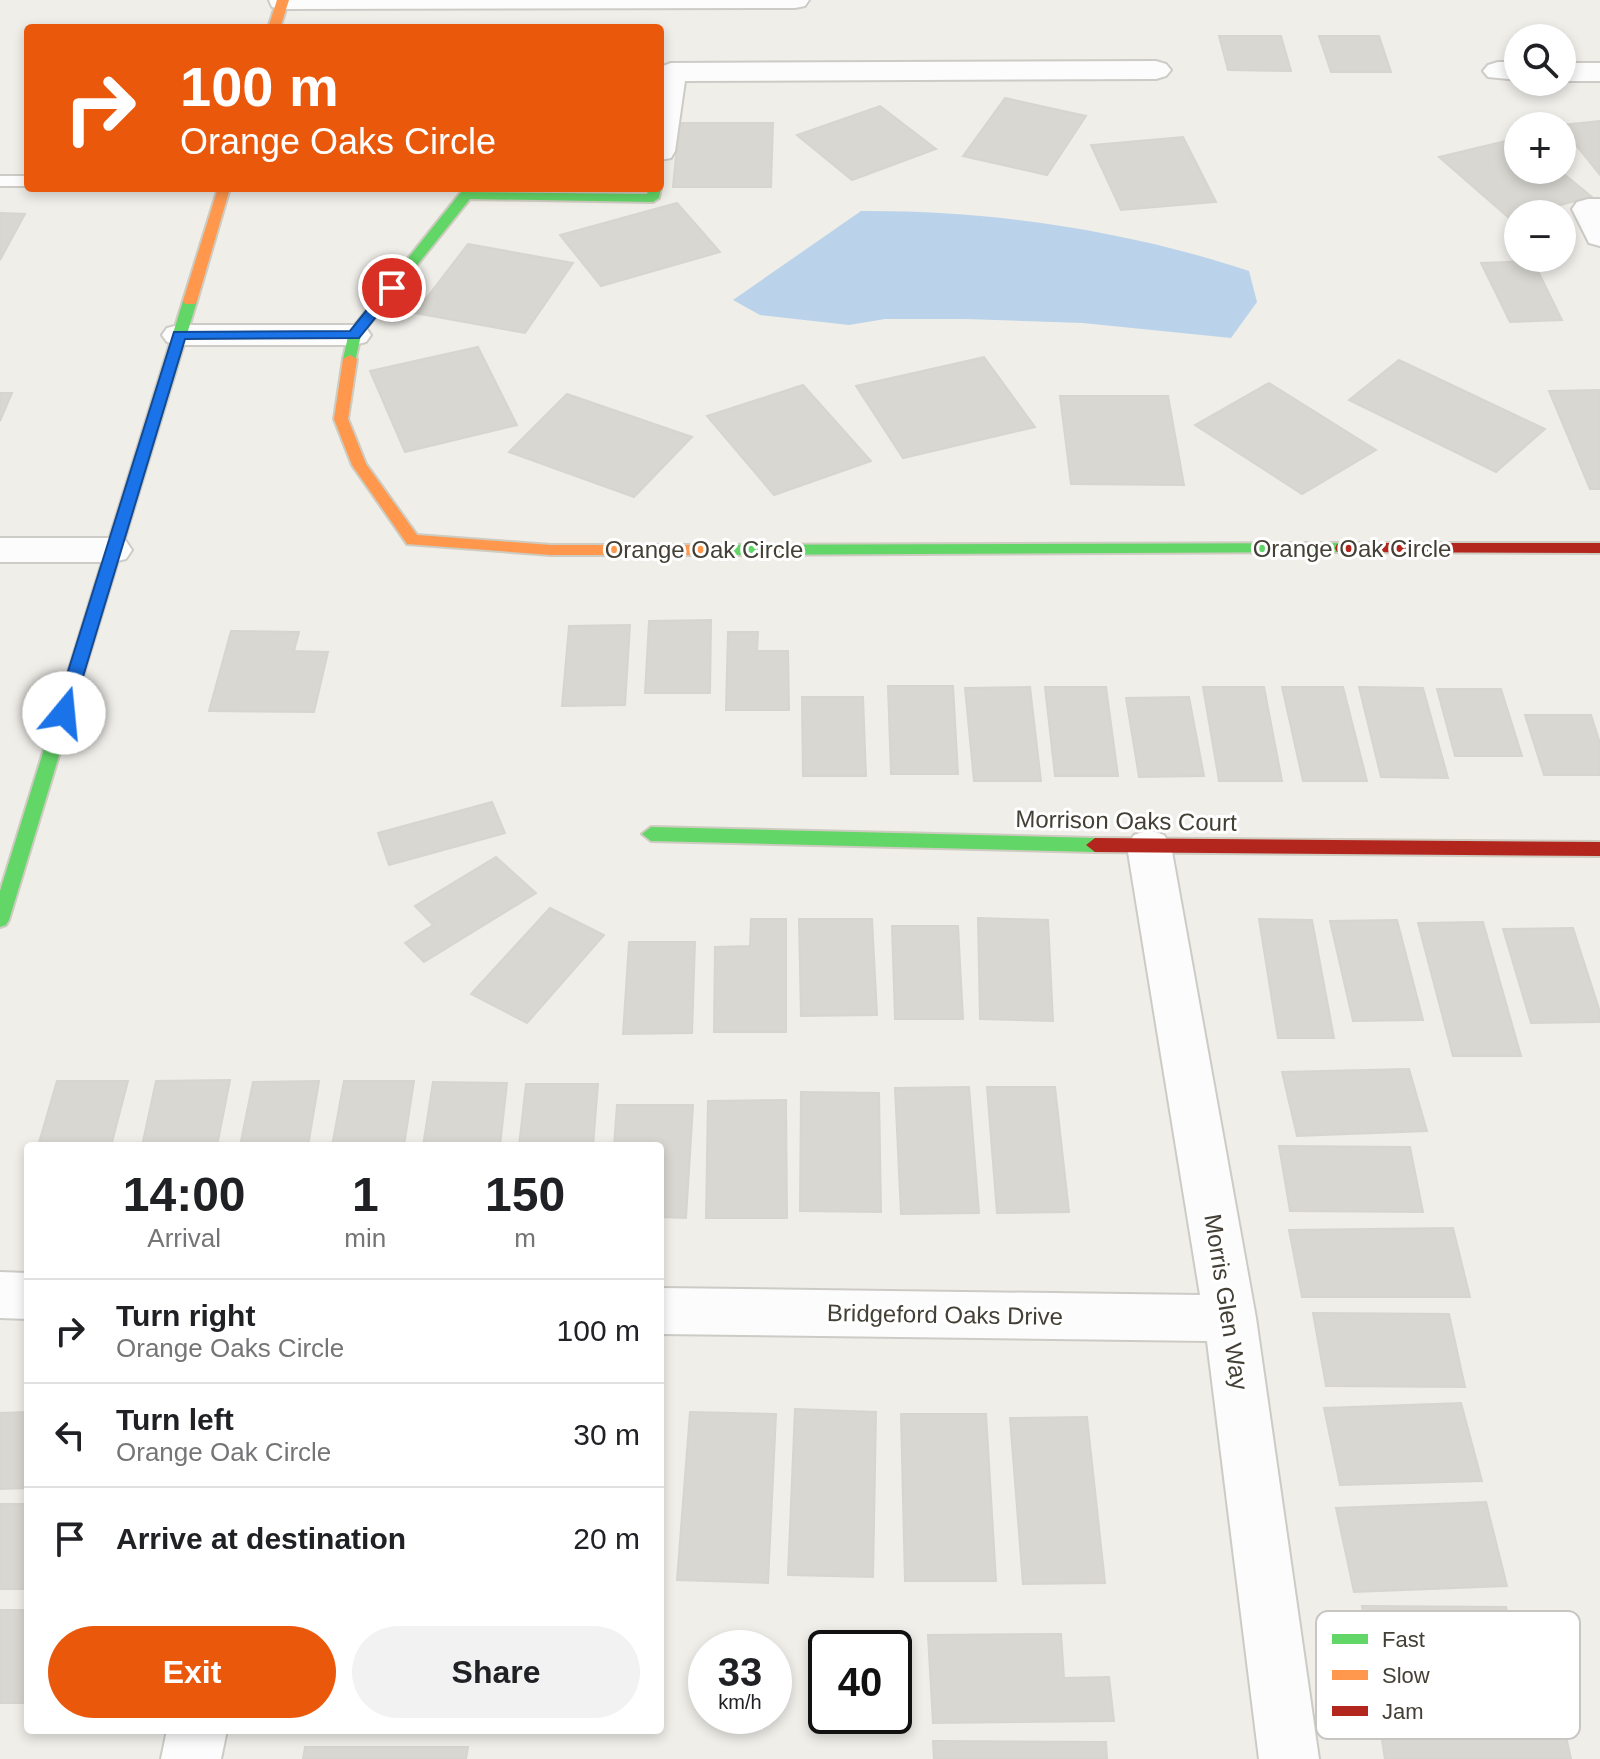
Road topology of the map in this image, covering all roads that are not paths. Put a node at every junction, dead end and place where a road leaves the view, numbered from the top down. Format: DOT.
graph roads {
  1 [pos="282,0"];
  2 [pos="795,0"];
  3 [pos="275,24"];
  4 [pos="1156,70"];
  5 [pos="1576,72"];
  6 [pos="1600,72"];
  7 [pos="664,122"];
  8 [pos="0,181"];
  9 [pos="24,181"];
  10 [pos="223,192"];
  11 [pos="654,192"];
  12 [pos="1600,209"];
  13 [pos="1600,236"];
  14 [pos="179,335"];
  15 [pos="354,335"];
  16 [pos="1600,548"];
  17 [pos="0,550"];
  18 [pos="113,550"];
  19 [pos="651,834"];
  20 [pos="1149,846"];
  21 [pos="1600,849"];
  22 [pos="0,920"];
  23 [pos="0,1295"];
  24 [pos="24,1296"];
  25 [pos="664,1311"];
  26 [pos="1230,1318"];
  27 [pos="196,1734"];
  28 [pos="191,1759"];
  29 [pos="1289,1759"];
  1 -- 2 [label="street"];
  1 -- 3 [label="street"];
  4 -- 7 [label="street"];
  5 -- 6 [label="street"];
  8 -- 9 [label="lane"];
  10 -- 14 [label="street"];
  11 -- 15 [label="street, Orange Oak Circle"];
  12 -- 13 [label="street"];
  14 -- 15 [label="street"];
  14 -- 18 [label="street"];
  15 -- 16 [label="street, Orange Oak Circle"];
  17 -- 18 [label="street"];
  18 -- 22 [label="street"];
  19 -- 20 [label="street, Morrison Oaks Court"];
  20 -- 21 [label="street, Morrison Oaks Court"];
  20 -- 26 [label="street, Morris Glen Way"];
  23 -- 24 [label="street"];
  25 -- 26 [label="street, Bridgeford Oaks Drive"];
  26 -- 29 [label="street, Morris Glen Way"];
  27 -- 28 [label="street"];
}
